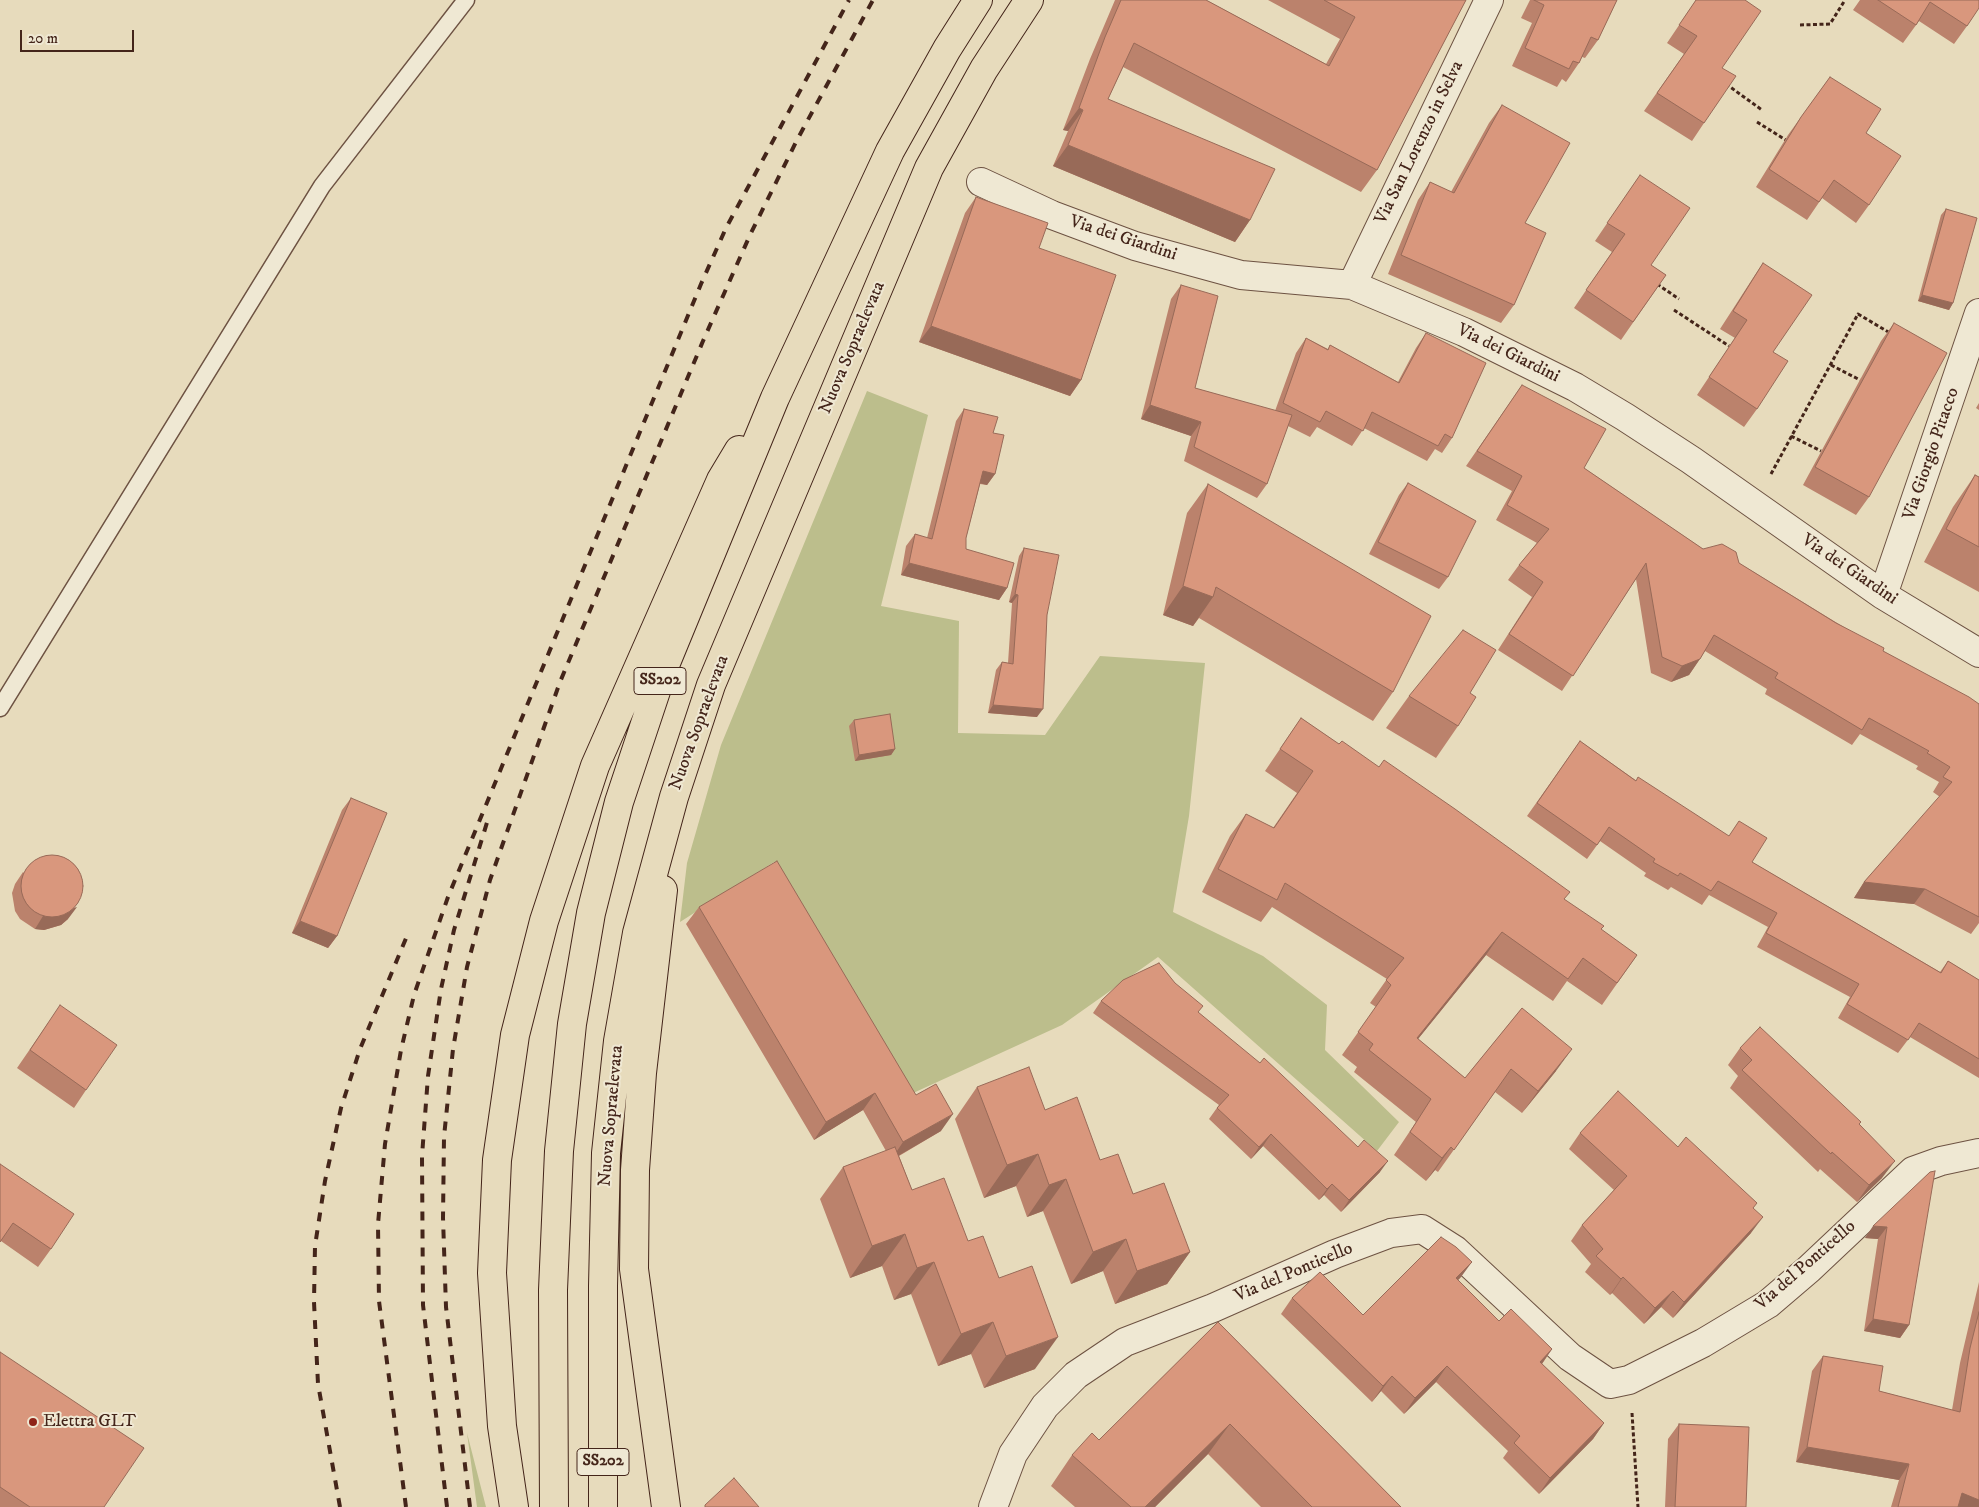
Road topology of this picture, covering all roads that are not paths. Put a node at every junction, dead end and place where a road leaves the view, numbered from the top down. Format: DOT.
graph roads {
  1 [pos="466,0"];
  2 [pos="978,0"];
  3 [pos="1029,0"];
  4 [pos="1489,0"];
  5 [pos="981,182"];
  6 [pos="1352,286"];
  7 [pos="1979,313"];
  8 [pos="798,346"];
  9 [pos="1883,595"];
  10 [pos="1979,653"];
  11 [pos="0,708"];
  12 [pos="674,797"];
  13 [pos="1979,1153"];
  14 [pos="514,1507"];
  15 [pos="554,1507"];
  16 [pos="603,1507"];
  17 [pos="666,1507"];
  18 [pos="993,1507"];
  1 -- 11 [label="lane"];
  2 -- 8 [label="highway, SS202"];
  3 -- 12 [label="highway, Nuova Sopraelevata / SS202"];
  4 -- 6 [label="street, Via San Lorenzo in Selva"];
  5 -- 6 [label="street, Via dei Giardini"];
  6 -- 9 [label="street, Via dei Giardini"];
  7 -- 9 [label="street, Via Giorgio Pitacco"];
  8 -- 14 [label="highway"];
  8 -- 15 [label="highway, SS202"];
  9 -- 10 [label="street, Via dei Giardini"];
  12 -- 16 [label="highway, Nuova Sopraelevata / SS202"];
  12 -- 17 [label="highway"];
  13 -- 18 [label="street, Via del Ponticello"];
}
